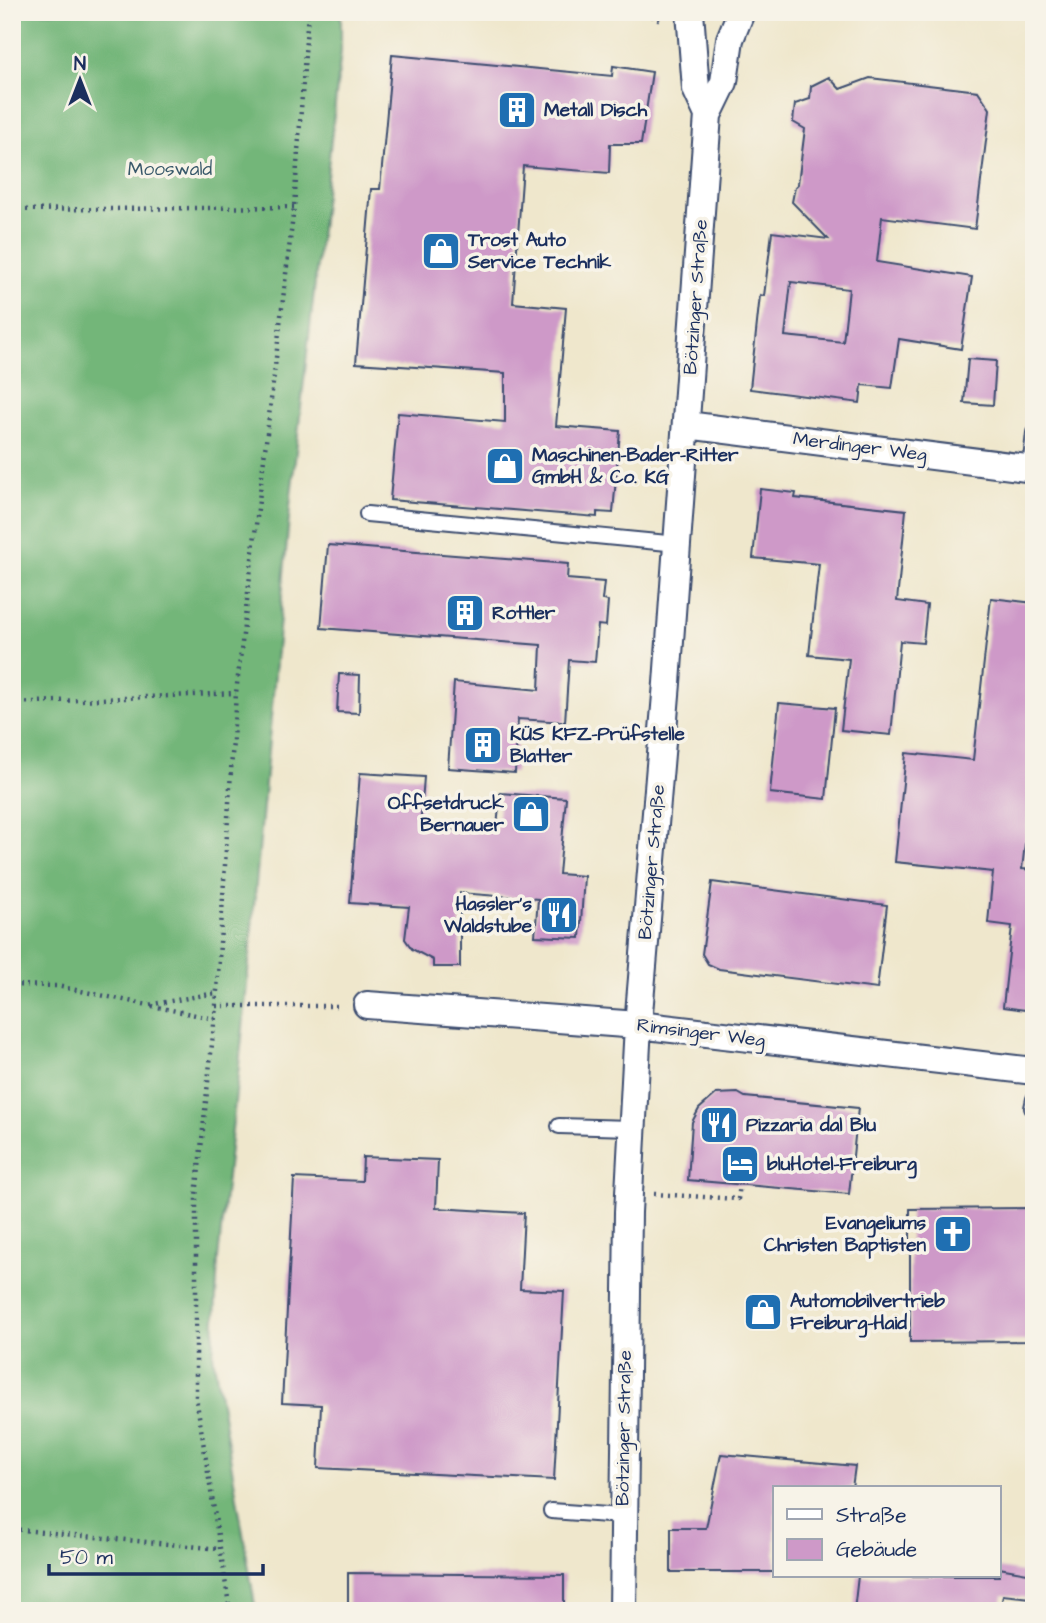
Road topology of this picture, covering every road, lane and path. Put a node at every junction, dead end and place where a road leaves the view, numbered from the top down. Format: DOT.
graph roads {
  1 [pos="308,12"];
  2 [pos="690,12"];
  3 [pos="741,12"];
  4 [pos="708,115"];
  5 [pos="294,207"];
  6 [pos="12,210"];
  7 [pos="687,425"];
  8 [pos="1034,433"];
  9 [pos="1032,469"];
  10 [pos="367,514"];
  11 [pos="678,544"];
  12 [pos="236,693"];
  13 [pos="12,703"];
  14 [pos="12,985"];
  15 [pos="216,993"];
  16 [pos="148,1005"];
  17 [pos="367,1005"];
  18 [pos="216,1006"];
  19 [pos="215,1019"];
  20 [pos="638,1025"];
  21 [pos="1034,1071"];
  22 [pos="559,1126"];
  23 [pos="632,1128"];
  24 [pos="740,1185"];
  25 [pos="629,1192"];
  26 [pos="551,1511"];
  27 [pos="622,1516"];
  28 [pos="12,1529"];
  29 [pos="220,1549"];
  30 [pos="230,1611"];
  31 [pos="623,1611"];
  1 -- 5 [label="path"];
  2 -- 4 [label="street, Bötzinger Straße"];
  3 -- 4 [label="street, Bötzinger Straße"];
  4 -- 7 [label="street, Bötzinger Straße"];
  5 -- 6 [label="path"];
  5 -- 12 [label="path"];
  7 -- 9 [label="street, Merdinger Weg"];
  7 -- 11 [label="street, Bötzinger Straße"];
  8 -- 9 [label="lane"];
  10 -- 11 [label="lane"];
  11 -- 20 [label="street, Bötzinger Straße"];
  12 -- 13 [label="path"];
  12 -- 15 [label="path"];
  14 -- 16 [label="path"];
  15 -- 16 [label="path"];
  15 -- 18 [label="path"];
  16 -- 19 [label="path"];
  17 -- 18 [label="path"];
  17 -- 20 [label="street, Rimsinger Weg"];
  18 -- 19 [label="path"];
  19 -- 29 [label="path"];
  20 -- 21 [label="street, Rimsinger Weg"];
  20 -- 23 [label="street, Bötzinger Straße"];
  22 -- 23 [label="lane"];
  23 -- 25 [label="street, Bötzinger Straße"];
  24 -- 25 [label="path"];
  25 -- 27 [label="street, Bötzinger Straße"];
  26 -- 27 [label="lane"];
  27 -- 31 [label="street, Bötzinger Straße"];
  28 -- 29 [label="path"];
  29 -- 30 [label="path"];
}
